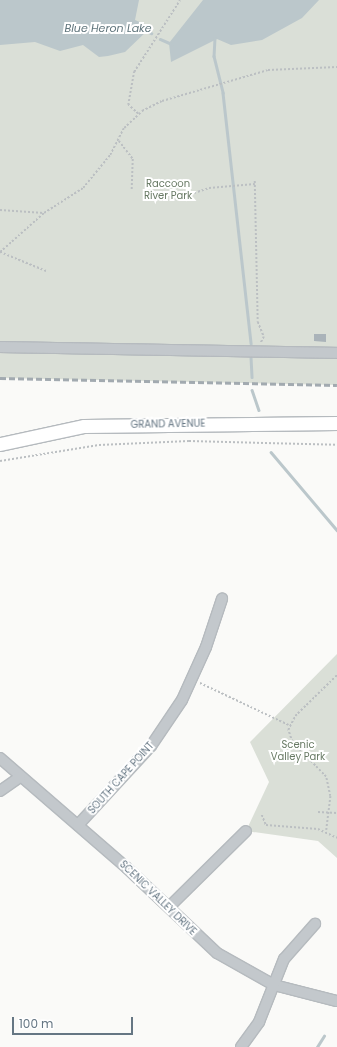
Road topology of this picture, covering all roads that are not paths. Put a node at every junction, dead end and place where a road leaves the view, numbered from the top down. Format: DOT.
graph roads {
  1 [pos="0,347"];
  2 [pos="337,353"];
  3 [pos="337,423"];
  4 [pos="0,444"];
  5 [pos="222,599"];
  6 [pos="0,758"];
  7 [pos="20,777"];
  8 [pos="0,791"];
  9 [pos="78,825"];
  10 [pos="246,832"];
  11 [pos="169,907"];
  12 [pos="315,924"];
  13 [pos="274,986"];
  14 [pos="337,1002"];
  15 [pos="242,1047"];
  1 -- 2 [label="street"];
  3 -- 4 [label="main road, GRAND AVENUE"];
  5 -- 9 [label="street, SOUTH CAPE POINT"];
  6 -- 7 [label="street, SCENIC VALLEY DRIVE"];
  7 -- 8 [label="street"];
  7 -- 9 [label="street, SCENIC VALLEY DRIVE"];
  9 -- 11 [label="street, SCENIC VALLEY DRIVE"];
  10 -- 11 [label="street"];
  11 -- 13 [label="street, SCENIC VALLEY DRIVE"];
  12 -- 13 [label="street"];
  13 -- 14 [label="street, SCENIC VALLEY DRIVE"];
  13 -- 15 [label="street"];
}
